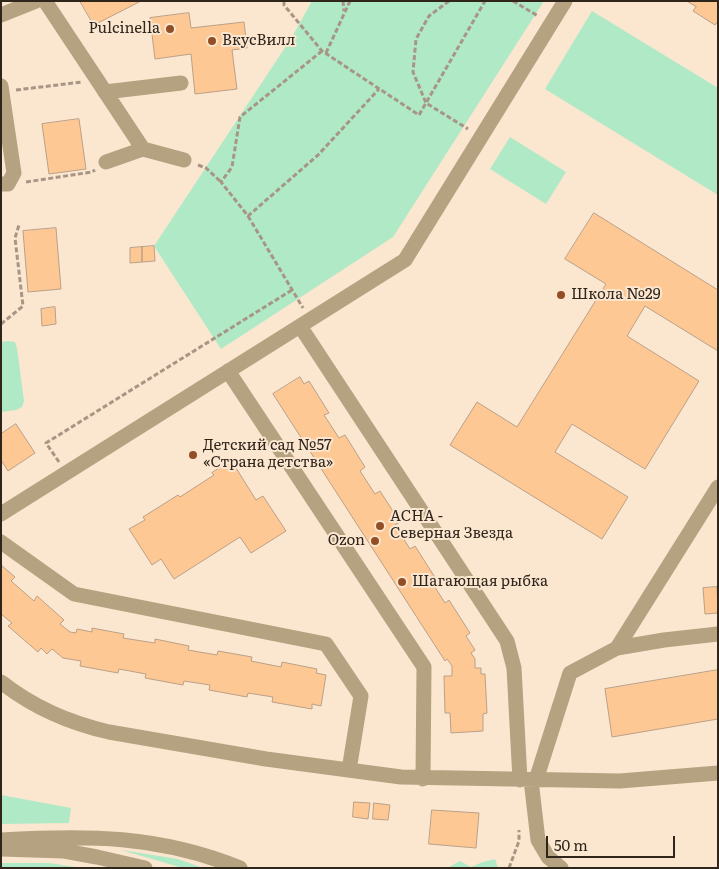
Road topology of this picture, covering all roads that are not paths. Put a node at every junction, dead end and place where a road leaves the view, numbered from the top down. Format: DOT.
graph roads {
  1 [pos="36,1"];
  2 [pos="45,1"];
  3 [pos="565,1"];
  4 [pos="21,5"];
  5 [pos="1,15"];
  6 [pos="181,83"];
  7 [pos="101,86"];
  8 [pos="2,89"];
  9 [pos="143,149"];
  10 [pos="184,160"];
  11 [pos="106,162"];
  12 [pos="1,184"];
  13 [pos="305,323"];
  14 [pos="228,371"];
  15 [pos="718,487"];
  16 [pos="1,514"];
  17 [pos="1,542"];
  18 [pos="718,634"];
  19 [pos="617,648"];
  20 [pos="1,682"];
  21 [pos="350,770"];
  22 [pos="718,773"];
  23 [pos="423,779"];
  24 [pos="529,780"];
  25 [pos="1,840"];
  26 [pos="1,849"];
  27 [pos="144,868"];
  28 [pos="240,868"];
  29 [pos="561,868"];
  1 -- 4 [label="street"];
  2 -- 7 [label="street"];
  3 -- 13 [label="street"];
  4 -- 5 [label="street"];
  6 -- 7 [label="street"];
  7 -- 9 [label="street"];
  8 -- 12 [label="street"];
  9 -- 10 [label="street"];
  9 -- 11 [label="street"];
  13 -- 14 [label="street"];
  13 -- 24 [label="street"];
  14 -- 16 [label="street"];
  14 -- 23 [label="street"];
  15 -- 19 [label="street"];
  17 -- 21 [label="street"];
  18 -- 19 [label="street"];
  19 -- 24 [label="street"];
  20 -- 21 [label="street"];
  21 -- 23 [label="street"];
  22 -- 24 [label="street"];
  23 -- 24 [label="street"];
  24 -- 29 [label="street"];
  25 -- 28 [label="street"];
  26 -- 27 [label="street"];
}
